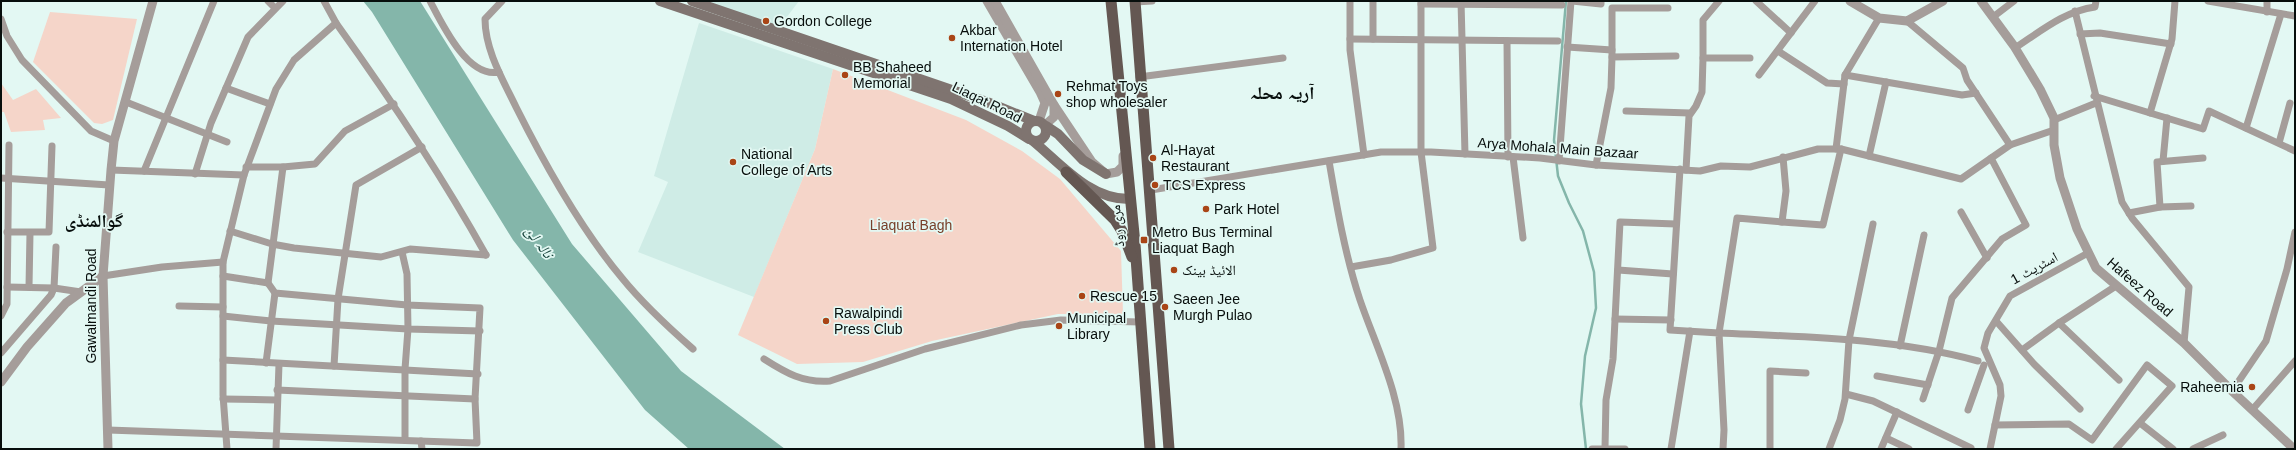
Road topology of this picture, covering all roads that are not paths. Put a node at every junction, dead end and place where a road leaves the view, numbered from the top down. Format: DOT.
graph roads {
  1 [pos="153,1"];
  2 [pos="214,1"];
  3 [pos="268,1"];
  4 [pos="282,1"];
  5 [pos="324,1"];
  6 [pos="430,1"];
  7 [pos="502,1"];
  8 [pos="660,1"];
  9 [pos="692,1"];
  10 [pos="986,1"];
  11 [pos="995,1"];
  12 [pos="1111,1"];
  13 [pos="1152,1"];
  14 [pos="1350,1"];
  15 [pos="1373,1"];
  16 [pos="1571,1"];
  17 [pos="1601,1"];
  18 [pos="1719,1"];
  19 [pos="1756,1"];
  20 [pos="1815,1"];
  21 [pos="1850,1"];
  22 [pos="1943,1"];
  23 [pos="1981,1"];
  24 [pos="2014,1"];
  25 [pos="2096,1"];
  26 [pos="2175,1"];
  27 [pos="2208,1"];
  28 [pos="2267,1"];
  29 [pos="1135,2"];
  30 [pos="1421,2"];
  31 [pos="1461,3"];
  32 [pos="1512,3"];
  33 [pos="1562,5"];
  34 [pos="275,8"];
  35 [pos="1668,8"];
  36 [pos="2075,11"];
  37 [pos="2267,12"];
  38 [pos="2281,14"];
  39 [pos="2295,16"];
  40 [pos="1993,17"];
  41 [pos="1879,18"];
  42 [pos="1,19"];
  43 [pos="1907,22"];
  44 [pos="336,23"];
  45 [pos="1791,33"];
  46 [pos="2080,34"];
  47 [pos="1350,39"];
  48 [pos="1373,40"];
  49 [pos="1422,40"];
  50 [pos="1462,41"];
  51 [pos="1507,41"];
  52 [pos="1558,41"];
  53 [pos="2171,44"];
  54 [pos="1567,47"];
  55 [pos="2015,48"];
  56 [pos="1778,50"];
  57 [pos="1612,54"];
  58 [pos="1676,56"];
  59 [pos="1283,58"];
  60 [pos="1703,58"];
  61 [pos="1750,58"];
  62 [pos="499,72"];
  63 [pos="1759,75"];
  64 [pos="1845,75"];
  65 [pos="1139,77"];
  66 [pos="1886,82"];
  67 [pos="1844,84"];
  68 [pos="226,88"];
  69 [pos="1976,93"];
  70 [pos="2095,99"];
  71 [pos="126,102"];
  72 [pos="2290,103"];
  73 [pos="270,104"];
  74 [pos="394,104"];
  75 [pos="1054,105"];
  76 [pos="1626,111"];
  77 [pos="1690,113"];
  78 [pos="2150,113"];
  79 [pos="167,117"];
  80 [pos="1122,118"];
  81 [pos="2167,118"];
  82 [pos="2054,120"];
  83 [pos="1041,123"];
  84 [pos="2246,128"];
  85 [pos="2054,130"];
  86 [pos="208,135"];
  87 [pos="1031,140"];
  88 [pos="114,141"];
  89 [pos="227,142"];
  90 [pos="2279,143"];
  91 [pos="9,145"];
  92 [pos="2010,145"];
  93 [pos="52,146"];
  94 [pos="422,147"];
  95 [pos="1839,149"];
  96 [pos="2295,150"];
  97 [pos="1421,152"];
  98 [pos="1465,154"];
  99 [pos="1364,155"];
  100 [pos="1869,156"];
  101 [pos="1510,157"];
  102 [pos="1782,157"];
  103 [pos="1991,158"];
  104 [pos="2203,158"];
  105 [pos="1329,161"];
  106 [pos="1558,161"];
  107 [pos="2163,161"];
  108 [pos="1596,166"];
  109 [pos="246,167"];
  110 [pos="283,167"];
  111 [pos="110,170"];
  112 [pos="1683,170"];
  113 [pos="144,171"];
  114 [pos="1066,172"];
  115 [pos="195,174"];
  116 [pos="1106,174"];
  117 [pos="244,175"];
  118 [pos="4,178"];
  119 [pos="51,182"];
  120 [pos="109,185"];
  121 [pos="1151,190"];
  122 [pos="1129,199"];
  123 [pos="2191,206"];
  124 [pos="2160,207"];
  125 [pos="1960,212"];
  126 [pos="2129,213"];
  127 [pos="1782,222"];
  128 [pos="1676,224"];
  129 [pos="1873,224"];
  130 [pos="230,231"];
  131 [pos="7,232"];
  132 [pos="2295,232"];
  133 [pos="30,233"];
  134 [pos="1924,235"];
  135 [pos="1523,238"];
  136 [pos="272,244"];
  137 [pos="56,247"];
  138 [pos="402,252"];
  139 [pos="344,253"];
  140 [pos="2088,253"];
  141 [pos="1987,258"];
  142 [pos="224,262"];
  143 [pos="1351,267"];
  144 [pos="1136,269"];
  145 [pos="1618,270"];
  146 [pos="1673,274"];
  147 [pos="103,276"];
  148 [pos="224,276"];
  149 [pos="268,283"];
  150 [pos="2116,286"];
  151 [pos="7,287"];
  152 [pos="29,287"];
  153 [pos="54,288"];
  154 [pos="80,292"];
  155 [pos="275,293"];
  156 [pos="338,299"];
  157 [pos="407,305"];
  158 [pos="179,306"];
  159 [pos="224,307"];
  160 [pos="1,316"];
  161 [pos="224,316"];
  162 [pos="1615,319"];
  163 [pos="1671,320"];
  164 [pos="1996,320"];
  165 [pos="271,321"];
  166 [pos="1140,322"];
  167 [pos="2059,322"];
  168 [pos="336,324"];
  169 [pos="408,329"];
  170 [pos="480,331"];
  171 [pos="1690,331"];
  172 [pos="1719,333"];
  173 [pos="1849,340"];
  174 [pos="2184,343"];
  175 [pos="1900,346"];
  176 [pos="693,349"];
  177 [pos="2022,350"];
  178 [pos="1939,351"];
  179 [pos="1,353"];
  180 [pos="764,359"];
  181 [pos="223,360"];
  182 [pos="2295,361"];
  183 [pos="266,363"];
  184 [pos="279,364"];
  185 [pos="334,366"];
  186 [pos="405,369"];
  187 [pos="1806,373"];
  188 [pos="478,374"];
  189 [pos="1877,376"];
  190 [pos="2119,380"];
  191 [pos="1,382"];
  192 [pos="1928,385"];
  193 [pos="277,390"];
  194 [pos="2232,391"];
  195 [pos="1846,394"];
  196 [pos="406,396"];
  197 [pos="223,398"];
  198 [pos="475,399"];
  199 [pos="1923,399"];
  200 [pos="277,400"];
  201 [pos="2080,409"];
  202 [pos="1968,410"];
  203 [pos="2252,410"];
  204 [pos="1897,412"];
  205 [pos="2140,422"];
  206 [pos="1995,425"];
  207 [pos="108,430"];
  208 [pos="225,432"];
  209 [pos="2223,435"];
  210 [pos="276,436"];
  211 [pos="1886,438"];
  212 [pos="405,440"];
  213 [pos="421,441"];
  214 [pos="1605,448"];
  215 [pos="1972,448"];
  216 [pos="108,449"];
  217 [pos="227,449"];
  218 [pos="276,449"];
  219 [pos="422,449"];
  220 [pos="1150,449"];
  221 [pos="1170,449"];
  222 [pos="1401,449"];
  223 [pos="1592,449"];
  224 [pos="1625,449"];
  225 [pos="1671,449"];
  226 [pos="1723,449"];
  227 [pos="1770,449"];
  228 [pos="1829,449"];
  229 [pos="1881,449"];
  230 [pos="1909,449"];
  231 [pos="1990,449"];
  232 [pos="2116,449"];
  233 [pos="2173,449"];
  234 [pos="2193,449"];
  235 [pos="2294,449"];
  1 -- 71 [label="street, Gawalmandi Road"];
  2 -- 79 [label="street"];
  3 -- 34 [label="street"];
  4 -- 34 [label="street"];
  5 -- 44 [label="street"];
  6 -- 62 [label="street"];
  7 -- 62 [label="street"];
  8 -- 87 [label="main road, Liaqat Road"];
  9 -- 83 [label="main road, Liaqat Road"];
  10 -- 83 [label="street"];
  11 -- 75 [label="street"];
  12 -- 80 [label="main road, مری روڈ"];
  13 -- 29 [label="street"];
  14 -- 47 [label="street"];
  15 -- 48 [label="street"];
  16 -- 17 [label="street"];
  16 -- 54 [label="street"];
  18 -- 60 [label="street"];
  19 -- 45 [label="street"];
  20 -- 45 [label="street"];
  21 -- 41 [label="street"];
  22 -- 43 [label="street"];
  23 -- 40 [label="street, Hafeez Road"];
  24 -- 40 [label="street"];
  25 -- 36 [label="street"];
  26 -- 53 [label="street"];
  27 -- 37 [label="street"];
  28 -- 37 [label="street"];
  29 -- 65 [label="main road"];
  30 -- 31 [label="street"];
  30 -- 49 [label="street"];
  31 -- 32 [label="street"];
  31 -- 50 [label="street"];
  32 -- 33 [label="street"];
  34 -- 68 [label="street"];
  35 -- 57 [label="street"];
  36 -- 46 [label="street"];
  36 -- 55 [label="street"];
  37 -- 38 [label="street"];
  38 -- 39 [label="street"];
  38 -- 84 [label="street"];
  40 -- 55 [label="street, Hafeez Road"];
  41 -- 43 [label="street"];
  41 -- 64 [label="street"];
  42 -- 88 [label="street"];
  43 -- 69 [label="street"];
  44 -- 73 [label="street"];
  44 -- 74 [label="street"];
  45 -- 56 [label="street"];
  46 -- 53 [label="street"];
  46 -- 70 [label="street"];
  47 -- 48 [label="street"];
  47 -- 99 [label="street"];
  48 -- 49 [label="street"];
  49 -- 50 [label="street"];
  49 -- 97 [label="street"];
  50 -- 51 [label="street"];
  50 -- 98 [label="street"];
  51 -- 52 [label="street"];
  51 -- 101 [label="street"];
  53 -- 78 [label="street"];
  54 -- 57 [label="street"];
  54 -- 106 [label="street"];
  55 -- 82 [label="street, Hafeez Road"];
  56 -- 63 [label="street"];
  56 -- 67 [label="street"];
  57 -- 58 [label="street"];
  57 -- 108 [label="street"];
  59 -- 65 [label="street"];
  60 -- 61 [label="street"];
  60 -- 77 [label="street"];
  62 -- 176 [label="street"];
  64 -- 66 [label="street"];
  64 -- 67 [label="street"];
  65 -- 121 [label="main road"];
  66 -- 69 [label="street"];
  66 -- 100 [label="street"];
  67 -- 95 [label="street"];
  68 -- 73 [label="street"];
  68 -- 86 [label="street"];
  69 -- 92 [label="street"];
  70 -- 78 [label="street"];
  70 -- 82 [label="street"];
  70 -- 126 [label="street"];
  71 -- 79 [label="street"];
  71 -- 88 [label="street, Gawalmandi Road"];
  72 -- 90 [label="street"];
  73 -- 109 [label="street"];
  74 -- 94 [label="street"];
  74 -- 110 [label="street"];
  75 -- 83 [label="street"];
  75 -- 116 [label="street"];
  76 -- 77 [label="street"];
  77 -- 112 [label="street"];
  78 -- 81 [label="street"];
  79 -- 86 [label="street"];
  79 -- 113 [label="street"];
  80 -- 116 [label="street"];
  80 -- 122 [label="main road, مری روڈ"];
  81 -- 84 [label="street"];
  81 -- 107 [label="street"];
  82 -- 85 [label="street, Hafeez Road"];
  83 -- 87 [label="main road"];
  83 -- 87 [label="main road"];
  83 -- 116 [label="main road, Liaqat Road"];
  84 -- 90 [label="street"];
  85 -- 92 [label="street"];
  85 -- 140 [label="street, Hafeez Road"];
  86 -- 89 [label="street"];
  86 -- 115 [label="street"];
  87 -- 114 [label="main road, Liaqat Road"];
  88 -- 111 [label="street, Gawalmandi Road"];
  90 -- 96 [label="street"];
  91 -- 118 [label="street"];
  92 -- 103 [label="street"];
  93 -- 119 [label="street"];
  94 -- 138 [label="street"];
  94 -- 139 [label="street"];
  95 -- 100 [label="street, Arya Mohala Main Bazaar"];
  95 -- 102 [label="street, Arya Mohala Main Bazaar"];
  95 -- 127 [label="street"];
  97 -- 98 [label="street, Arya Mohala Main Bazaar"];
  97 -- 99 [label="street, Arya Mohala Main Bazaar"];
  97 -- 143 [label="street"];
  98 -- 101 [label="street, Arya Mohala Main Bazaar"];
  99 -- 105 [label="street, Arya Mohala Main Bazaar"];
  100 -- 103 [label="street, Arya Mohala Main Bazaar"];
  101 -- 106 [label="street, Arya Mohala Main Bazaar"];
  101 -- 135 [label="street"];
  102 -- 112 [label="street, Arya Mohala Main Bazaar"];
  102 -- 127 [label="street"];
  103 -- 141 [label="street"];
  104 -- 107 [label="street"];
  105 -- 121 [label="street, Arya Mohala Main Bazaar"];
  105 -- 143 [label="street"];
  106 -- 108 [label="street, Arya Mohala Main Bazaar"];
  107 -- 124 [label="street"];
  108 -- 112 [label="street, Arya Mohala Main Bazaar"];
  109 -- 110 [label="street"];
  109 -- 117 [label="street"];
  110 -- 136 [label="street"];
  111 -- 113 [label="street"];
  111 -- 120 [label="street, Gawalmandi Road"];
  112 -- 128 [label="street"];
  113 -- 115 [label="street"];
  114 -- 122 [label="main road, Liaqat Road"];
  114 -- 144 [label="main road"];
  115 -- 117 [label="street"];
  117 -- 130 [label="street"];
  118 -- 119 [label="street"];
  118 -- 131 [label="street"];
  119 -- 120 [label="street"];
  119 -- 133 [label="street"];
  120 -- 147 [label="street, Gawalmandi Road"];
  121 -- 221 [label="main road"];
  122 -- 144 [label="main road, مری روڈ"];
  123 -- 124 [label="street"];
  124 -- 126 [label="street"];
  125 -- 141 [label="street"];
  126 -- 174 [label="street"];
  127 -- 172 [label="street"];
  128 -- 145 [label="street"];
  128 -- 146 [label="street"];
  129 -- 173 [label="street"];
  130 -- 136 [label="street"];
  130 -- 142 [label="street"];
  131 -- 133 [label="street"];
  131 -- 151 [label="street"];
  132 -- 194 [label="street"];
  133 -- 152 [label="street"];
  134 -- 175 [label="street"];
  136 -- 139 [label="street"];
  136 -- 149 [label="street"];
  137 -- 153 [label="street"];
  138 -- 139 [label="street"];
  138 -- 157 [label="street"];
  139 -- 156 [label="street"];
  140 -- 150 [label="street, Hafeez Road"];
  140 -- 164 [label="street, اسٹریٹ 1"];
  141 -- 178 [label="street"];
  142 -- 147 [label="street"];
  142 -- 148 [label="street"];
  143 -- 222 [label="street"];
  144 -- 166 [label="main road, مری روڈ"];
  145 -- 146 [label="street"];
  145 -- 162 [label="street"];
  146 -- 163 [label="street"];
  147 -- 154 [label="street"];
  147 -- 207 [label="street, Gawalmandi Road"];
  148 -- 149 [label="street"];
  148 -- 159 [label="street"];
  149 -- 155 [label="street"];
  150 -- 167 [label="street"];
  150 -- 174 [label="street, Hafeez Road"];
  151 -- 152 [label="street"];
  151 -- 160 [label="street"];
  152 -- 153 [label="street"];
  153 -- 154 [label="street"];
  153 -- 179 [label="street"];
  154 -- 191 [label="street"];
  155 -- 156 [label="street"];
  155 -- 165 [label="street"];
  156 -- 157 [label="street"];
  156 -- 168 [label="street"];
  157 -- 169 [label="street"];
  157 -- 170 [label="street"];
  158 -- 159 [label="street"];
  159 -- 161 [label="street"];
  161 -- 165 [label="street"];
  161 -- 181 [label="street"];
  162 -- 163 [label="street"];
  162 -- 214 [label="street"];
  163 -- 171 [label="street"];
  164 -- 177 [label="street"];
  164 -- 206 [label="street, اسٹریٹ 1"];
  165 -- 168 [label="street"];
  165 -- 183 [label="street"];
  166 -- 180 [label="street"];
  166 -- 220 [label="main road, مری روڈ"];
  167 -- 177 [label="street"];
  167 -- 190 [label="street"];
  168 -- 169 [label="street"];
  168 -- 185 [label="street"];
  169 -- 170 [label="street"];
  169 -- 186 [label="street"];
  170 -- 188 [label="street"];
  171 -- 172 [label="street"];
  171 -- 225 [label="street"];
  172 -- 173 [label="street"];
  172 -- 226 [label="street"];
  173 -- 175 [label="street"];
  173 -- 195 [label="street"];
  174 -- 194 [label="street, Hafeez Road"];
  175 -- 178 [label="street"];
  177 -- 201 [label="street"];
  178 -- 192 [label="street"];
  178 -- 202 [label="street"];
  181 -- 183 [label="street"];
  181 -- 197 [label="street"];
  182 -- 203 [label="street"];
  183 -- 184 [label="street"];
  184 -- 185 [label="street"];
  184 -- 193 [label="street"];
  185 -- 186 [label="street"];
  186 -- 188 [label="street"];
  186 -- 196 [label="street"];
  187 -- 227 [label="street"];
  188 -- 198 [label="street"];
  189 -- 192 [label="street"];
  192 -- 199 [label="street"];
  193 -- 196 [label="street"];
  193 -- 200 [label="street"];
  194 -- 203 [label="street, Hafeez Road"];
  195 -- 204 [label="street"];
  195 -- 228 [label="street"];
  196 -- 198 [label="street"];
  196 -- 212 [label="street"];
  197 -- 200 [label="street"];
  197 -- 208 [label="street"];
  198 -- 213 [label="street"];
  200 -- 210 [label="street"];
  203 -- 235 [label="street, Hafeez Road"];
  204 -- 211 [label="street"];
  204 -- 215 [label="street"];
  205 -- 206 [label="street"];
  205 -- 232 [label="street"];
  205 -- 233 [label="street"];
  206 -- 231 [label="street, اسٹریٹ 1"];
  207 -- 208 [label="street"];
  207 -- 216 [label="street, Gawalmandi Road"];
  208 -- 210 [label="street"];
  208 -- 217 [label="street"];
  209 -- 234 [label="street"];
  210 -- 212 [label="street"];
  210 -- 218 [label="street"];
  211 -- 229 [label="street"];
  211 -- 230 [label="street"];
  212 -- 213 [label="street"];
  213 -- 219 [label="street"];
  214 -- 223 [label="street"];
  214 -- 224 [label="street"];
}
